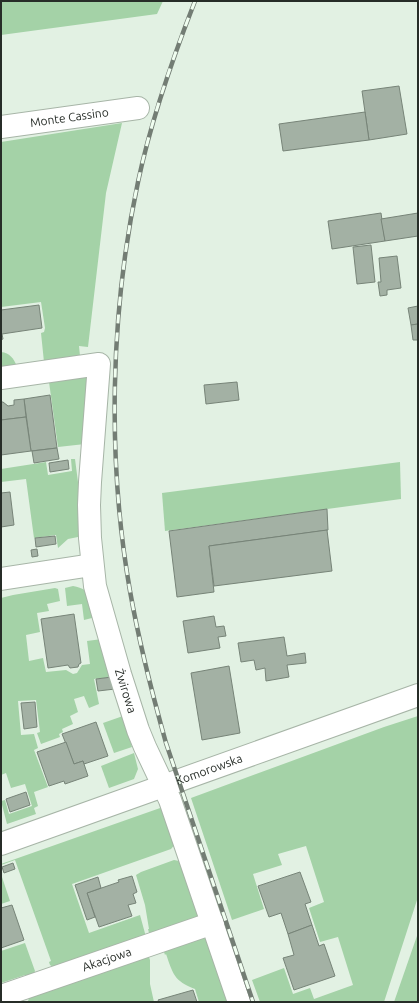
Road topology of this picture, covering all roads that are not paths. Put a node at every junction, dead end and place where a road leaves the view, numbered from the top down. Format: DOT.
graph roads {
  1 [pos="138,108"];
  2 [pos="1,127"];
  3 [pos="1,378"];
  4 [pos="92,565"];
  5 [pos="1,579"];
  6 [pos="418,695"];
  7 [pos="164,787"];
  8 [pos="1,844"];
  9 [pos="213,923"];
  10 [pos="1,996"];
  11 [pos="239,1002"];
  1 -- 2 [label="street, Monte Cassino"];
  3 -- 4 [label="street, Żwirowa"];
  4 -- 5 [label="street"];
  4 -- 7 [label="street, Żwirowa"];
  6 -- 7 [label="street, Komorowska"];
  7 -- 8 [label="street, Komorowska"];
  7 -- 9 [label="street, Żwirowa"];
  9 -- 10 [label="street, Akacjowa"];
  9 -- 11 [label="street, Żwirowa"];
}
